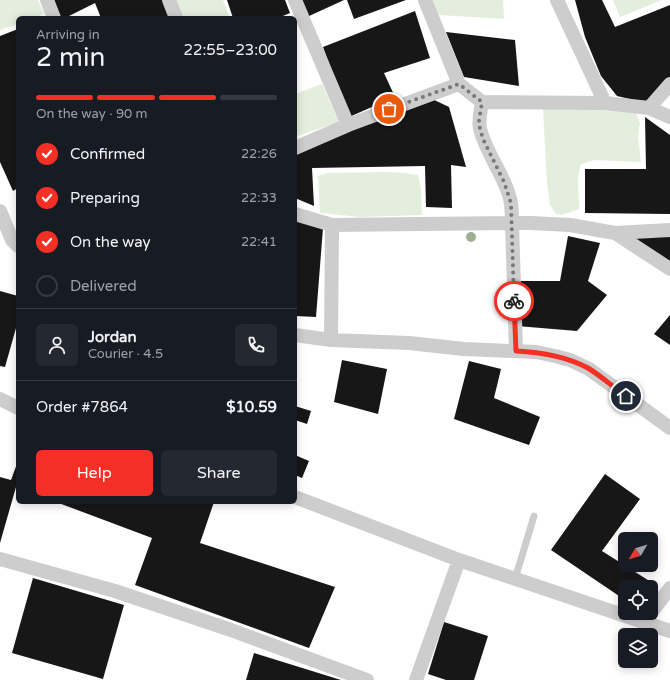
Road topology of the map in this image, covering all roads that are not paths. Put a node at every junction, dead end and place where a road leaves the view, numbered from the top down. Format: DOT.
graph roads {
  1 [pos="47,0"];
  2 [pos="169,0"];
  3 [pos="296,0"];
  4 [pos="425,0"];
  5 [pos="557,0"];
  6 [pos="53,16"];
  7 [pos="175,16"];
  8 [pos="459,84"];
  9 [pos="670,84"];
  10 [pos="482,102"];
  11 [pos="605,103"];
  12 [pos="649,108"];
  13 [pos="670,117"];
  14 [pos="348,125"];
  15 [pos="297,147"];
  16 [pos="0,211"];
  17 [pos="297,215"];
  18 [pos="512,223"];
  19 [pos="332,225"];
  20 [pos="670,230"];
  21 [pos="615,233"];
  22 [pos="16,244"];
  23 [pos="670,269"];
  24 [pos="297,336"];
  25 [pos="331,340"];
  26 [pos="516,351"];
  27 [pos="0,399"];
  28 [pos="16,407"];
  29 [pos="670,428"];
  30 [pos="297,498"];
  31 [pos="534,516"];
  32 [pos="0,559"];
  33 [pos="459,560"];
  34 [pos="515,579"];
  35 [pos="670,588"];
  36 [pos="644,622"];
  37 [pos="670,631"];
  38 [pos="367,680"];
  39 [pos="416,680"];
  1 -- 6 [label="street"];
  2 -- 7 [label="street"];
  3 -- 14 [label="street"];
  4 -- 8 [label="street"];
  5 -- 11 [label="street"];
  8 -- 10 [label="street"];
  8 -- 14 [label="street"];
  9 -- 12 [label="street"];
  10 -- 11 [label="street"];
  10 -- 18 [label="street"];
  11 -- 12 [label="street"];
  12 -- 13 [label="street"];
  14 -- 15 [label="street"];
  16 -- 22 [label="street"];
  17 -- 19 [label="street"];
  18 -- 19 [label="street"];
  18 -- 21 [label="street"];
  18 -- 26 [label="street"];
  19 -- 25 [label="street"];
  20 -- 21 [label="street"];
  21 -- 23 [label="street"];
  24 -- 25 [label="street"];
  25 -- 26 [label="street"];
  26 -- 29 [label="street"];
  27 -- 28 [label="street"];
  30 -- 33 [label="street"];
  31 -- 34 [label="lane"];
  32 -- 38 [label="street"];
  33 -- 34 [label="street"];
  33 -- 39 [label="street"];
  34 -- 36 [label="street"];
  35 -- 36 [label="street"];
  36 -- 37 [label="street"];
}
